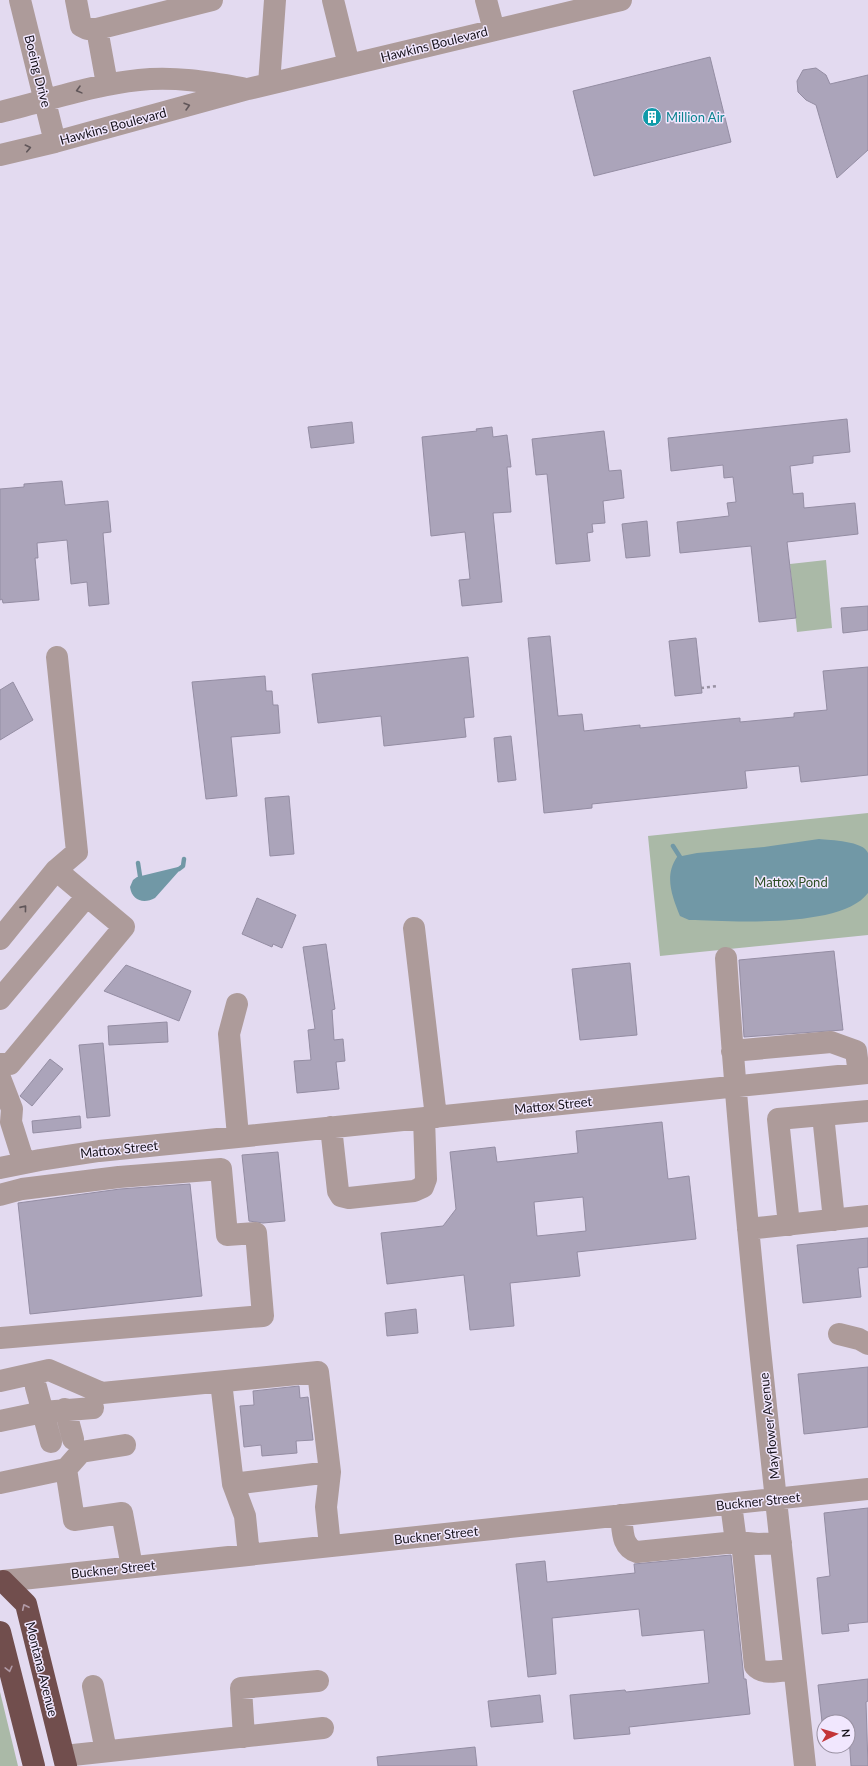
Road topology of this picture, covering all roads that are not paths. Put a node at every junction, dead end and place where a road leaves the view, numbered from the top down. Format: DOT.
graph roads {
  1 [pos="20,0"];
  2 [pos="76,0"];
  3 [pos="212,0"];
  4 [pos="275,0"];
  5 [pos="333,0"];
  6 [pos="486,0"];
  7 [pos="621,0"];
  8 [pos="97,29"];
  9 [pos="494,30"];
  10 [pos="349,65"];
  11 [pos="106,84"];
  12 [pos="258,87"];
  13 [pos="45,101"];
  14 [pos="0,112"];
  15 [pos="55,142"];
  16 [pos="0,154"];
  17 [pos="57,658"];
  18 [pos="56,870"];
  19 [pos="87,896"];
  20 [pos="414,928"];
  21 [pos="0,939"];
  22 [pos="726,958"];
  23 [pos="0,999"];
  24 [pos="236,1004"];
  25 [pos="732,1051"];
  26 [pos="862,1051"];
  27 [pos="0,1064"];
  28 [pos="864,1074"];
  29 [pos="0,1078"];
  30 [pos="735,1087"];
  31 [pos="868,1111"];
  32 [pos="6,1115"];
  33 [pos="823,1115"];
  34 [pos="430,1117"];
  35 [pos="331,1127"];
  36 [pos="238,1136"];
  37 [pos="24,1163"];
  38 [pos="0,1168"];
  39 [pos="0,1195"];
  40 [pos="868,1216"];
  41 [pos="834,1220"];
  42 [pos="789,1224"];
  43 [pos="748,1228"];
  44 [pos="840,1334"];
  45 [pos="0,1338"];
  46 [pos="868,1344"];
  47 [pos="0,1381"];
  48 [pos="220,1382"];
  49 [pos="36,1387"];
  50 [pos="93,1408"];
  51 [pos="65,1409"];
  52 [pos="43,1412"];
  53 [pos="0,1421"];
  54 [pos="73,1439"];
  55 [pos="52,1442"];
  56 [pos="126,1445"];
  57 [pos="66,1469"];
  58 [pos="330,1472"];
  59 [pos="0,1483"];
  60 [pos="233,1484"];
  61 [pos="868,1489"];
  62 [pos="776,1499"];
  63 [pos="731,1504"];
  64 [pos="621,1516"];
  65 [pos="739,1542"];
  66 [pos="781,1543"];
  67 [pos="330,1546"];
  68 [pos="249,1555"];
  69 [pos="132,1567"];
  70 [pos="1,1581"];
  71 [pos="0,1632"];
  72 [pos="794,1669"];
  73 [pos="318,1681"];
  74 [pos="93,1686"];
  75 [pos="322,1728"];
  76 [pos="244,1737"];
  77 [pos="106,1751"];
  78 [pos="65,1761"];
  79 [pos="34,1766"];
  80 [pos="805,1766"];
  1 -- 13 [label="street, Boeing Drive"];
  2 -- 8 [label="street"];
  3 -- 8 [label="street"];
  4 -- 12 [label="street"];
  5 -- 10 [label="street"];
  6 -- 9 [label="street"];
  7 -- 9 [label="street, Hawkins Boulevard"];
  8 -- 11 [label="street"];
  9 -- 10 [label="street, Hawkins Boulevard"];
  10 -- 12 [label="street, Hawkins Boulevard"];
  11 -- 12 [label="street, Hawkins Boulevard"];
  11 -- 13 [label="street, Hawkins Boulevard, one-way"];
  15 -- 12 [label="street, Hawkins Boulevard, one-way"];
  13 -- 14 [label="street, Hawkins Boulevard"];
  13 -- 15 [label="street, Boeing Drive"];
  16 -- 15 [label="street, Hawkins Boulevard, one-way"];
  17 -- 18 [label="street"];
  18 -- 19 [label="street"];
  21 -- 18 [label="street, one-way"];
  19 -- 23 [label="street"];
  19 -- 27 [label="street"];
  20 -- 34 [label="street"];
  22 -- 25 [label="street, Mayflower Avenue"];
  24 -- 36 [label="street"];
  25 -- 26 [label="street"];
  25 -- 30 [label="street, Mayflower Avenue"];
  26 -- 28 [label="street"];
  28 -- 30 [label="street, Mattox Street"];
  29 -- 32 [label="street"];
  30 -- 34 [label="street, Mattox Street"];
  30 -- 43 [label="street, Mayflower Avenue"];
  31 -- 33 [label="street"];
  32 -- 37 [label="street"];
  33 -- 41 [label="street"];
  33 -- 42 [label="street"];
  34 -- 35 [label="street, Mattox Street"];
  34 -- 35 [label="street"];
  35 -- 36 [label="street, Mattox Street"];
  36 -- 37 [label="street, Mattox Street"];
  37 -- 38 [label="street, Mattox Street"];
  39 -- 45 [label="street"];
  40 -- 41 [label="street"];
  41 -- 42 [label="street"];
  42 -- 43 [label="street"];
  43 -- 62 [label="street, Mayflower Avenue"];
  44 -- 46 [label="street"];
  47 -- 48 [label="street"];
  48 -- 58 [label="street"];
  48 -- 60 [label="street"];
  49 -- 52 [label="street"];
  50 -- 51 [label="street"];
  51 -- 52 [label="street"];
  51 -- 54 [label="street"];
  52 -- 53 [label="street"];
  52 -- 55 [label="street"];
  56 -- 57 [label="street"];
  57 -- 59 [label="street"];
  57 -- 69 [label="street"];
  58 -- 60 [label="street"];
  58 -- 67 [label="street"];
  60 -- 68 [label="street"];
  61 -- 62 [label="street, Buckner Street"];
  62 -- 63 [label="street, Buckner Street"];
  62 -- 66 [label="street, Mayflower Avenue"];
  63 -- 64 [label="street, Buckner Street"];
  63 -- 65 [label="street"];
  64 -- 65 [label="street"];
  64 -- 67 [label="street, Buckner Street"];
  65 -- 66 [label="street"];
  65 -- 72 [label="street"];
  66 -- 72 [label="street, Mayflower Avenue"];
  67 -- 68 [label="street, Buckner Street"];
  68 -- 69 [label="street, Buckner Street"];
  69 -- 70 [label="street, Buckner Street"];
  78 -- 70 [label="highway, Montana Avenue, one-way"];
  71 -- 79 [label="highway, one-way"];
  72 -- 80 [label="street, Mayflower Avenue"];
  73 -- 76 [label="street"];
  74 -- 77 [label="street"];
  75 -- 76 [label="street"];
  76 -- 77 [label="street"];
  77 -- 78 [label="street"];
}
